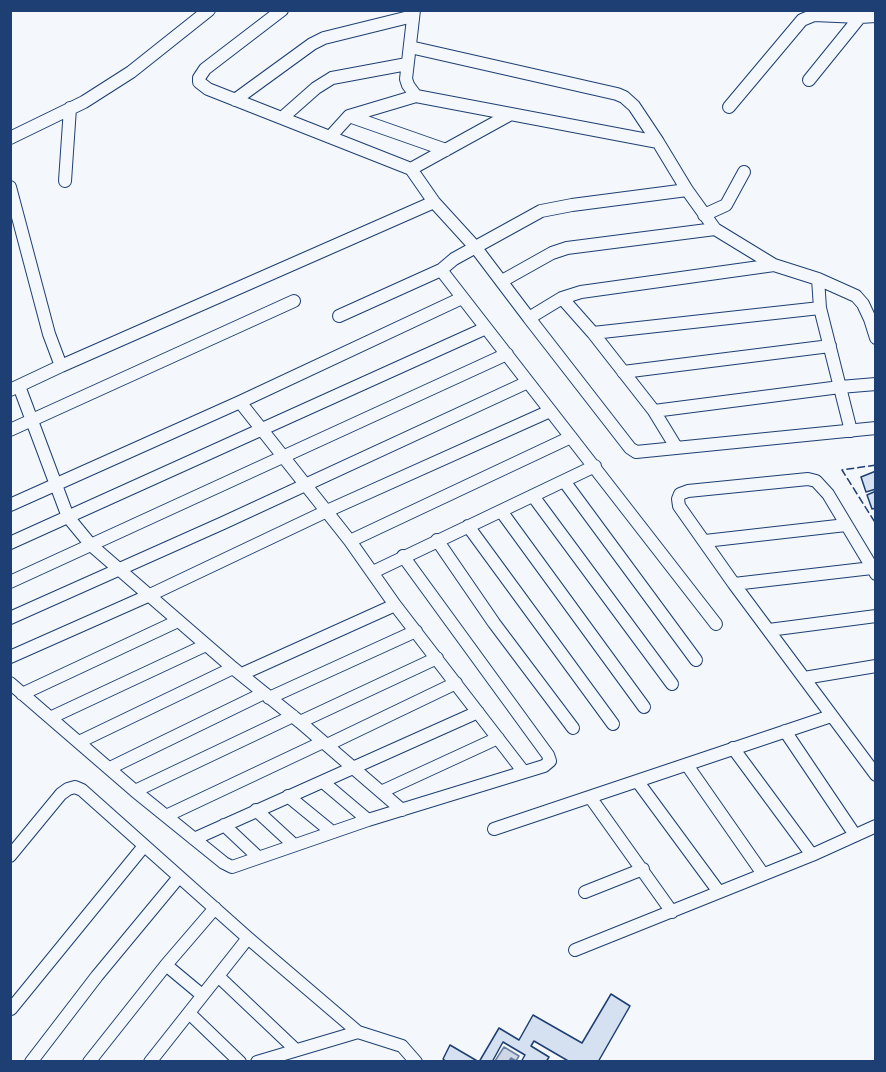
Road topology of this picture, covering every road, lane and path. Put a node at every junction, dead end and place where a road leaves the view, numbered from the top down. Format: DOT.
graph roads {
  1 [pos="209,10"];
  2 [pos="282,10"];
  3 [pos="413,13"];
  4 [pos="876,16"];
  5 [pos="860,17"];
  6 [pos="410,47"];
  7 [pos="407,64"];
  8 [pos="809,80"];
  9 [pos="416,96"];
  10 [pos="235,100"];
  11 [pos="729,106"];
  12 [pos="70,108"];
  13 [pos="509,115"];
  14 [pos="349,116"];
  15 [pos="282,118"];
  16 [pos="330,137"];
  17 [pos="10,138"];
  18 [pos="658,142"];
  19 [pos="446,150"];
  20 [pos="411,170"];
  21 [pos="744,172"];
  22 [pos="66,181"];
  23 [pos="10,187"];
  24 [pos="687,190"];
  25 [pos="434,202"];
  26 [pos="704,215"];
  27 [pos="716,229"];
  28 [pos="476,248"];
  29 [pos="774,265"];
  30 [pos="441,270"];
  31 [pos="818,279"];
  32 [pos="502,281"];
  33 [pos="462,298"];
  34 [pos="562,298"];
  35 [pos="294,301"];
  36 [pos="820,308"];
  37 [pos="339,316"];
  38 [pos="530,318"];
  39 [pos="486,328"];
  40 [pos="593,333"];
  41 [pos="876,338"];
  42 [pos="830,346"];
  43 [pos="507,354"];
  44 [pos="61,366"];
  45 [pos="623,372"];
  46 [pos="528,382"];
  47 [pos="876,384"];
  48 [pos="840,387"];
  49 [pos="15,388"];
  50 [pos="240,402"];
  51 [pos="550,411"];
  52 [pos="654,411"];
  53 [pos="31,421"];
  54 [pos="876,428"];
  55 [pos="261,429"];
  56 [pos="10,430"];
  57 [pos="851,430"];
  58 [pos="571,436"];
  59 [pos="676,447"];
  60 [pos="284,457"];
  61 [pos="595,466"];
  62 [pos="564,482"];
  63 [pos="306,484"];
  64 [pos="56,486"];
  65 [pos="533,496"];
  66 [pos="10,506"];
  67 [pos="327,511"];
  68 [pos="501,511"];
  69 [pos="68,516"];
  70 [pos="846,525"];
  71 [pos="468,526"];
  72 [pos="436,540"];
  73 [pos="350,541"];
  74 [pos="705,541"];
  75 [pos="10,543"];
  76 [pos="91,545"];
  77 [pos="403,556"];
  78 [pos="121,569"];
  79 [pos="874,571"];
  80 [pos="373,572"];
  81 [pos="10,582"];
  82 [pos="734,584"];
  83 [pos="150,595"];
  84 [pos="395,605"];
  85 [pos="876,616"];
  86 [pos="10,618"];
  87 [pos="178,621"];
  88 [pos="716,624"];
  89 [pos="769,630"];
  90 [pos="416,631"];
  91 [pos="206,645"];
  92 [pos="10,657"];
  93 [pos="437,658"];
  94 [pos="696,660"];
  95 [pos="876,666"];
  96 [pos="238,671"];
  97 [pos="804,678"];
  98 [pos="10,683"];
  99 [pos="456,683"];
  100 [pos="672,684"];
  101 [pos="22,694"];
  102 [pos="267,696"];
  103 [pos="644,707"];
  104 [pos="478,712"];
  105 [pos="831,716"];
  106 [pos="52,717"];
  107 [pos="296,719"];
  108 [pos="613,724"];
  109 [pos="573,728"];
  110 [pos="785,731"];
  111 [pos="498,738"];
  112 [pos="79,742"];
  113 [pos="325,744"];
  114 [pos="733,748"];
  115 [pos="687,765"];
  116 [pos="110,768"];
  117 [pos="354,768"];
  118 [pos="523,771"];
  119 [pos="875,774"];
  120 [pos="323,782"];
  121 [pos="638,782"];
  122 [pos="383,791"];
  123 [pos="135,792"];
  124 [pos="288,796"];
  125 [pos="590,797"];
  126 [pos="256,810"];
  127 [pos="402,810"];
  128 [pos="166,816"];
  129 [pos="368,820"];
  130 [pos="224,825"];
  131 [pos="876,826"];
  132 [pos="494,829"];
  133 [pos="332,832"];
  134 [pos="855,835"];
  135 [pos="194,839"];
  136 [pos="294,845"];
  137 [pos="144,846"];
  138 [pos="812,855"];
  139 [pos="10,856"];
  140 [pos="258,857"];
  141 [pos="643,869"];
  142 [pos="763,874"];
  143 [pos="179,877"];
  144 [pos="585,892"];
  145 [pos="719,892"];
  146 [pos="215,908"];
  147 [pos="672,912"];
  148 [pos="248,938"];
  149 [pos="575,950"];
  150 [pos="166,965"];
  151 [pos="218,976"];
  152 [pos="202,995"];
  153 [pos="11,1009"];
  154 [pos="189,1013"];
  155 [pos="358,1032"];
  156 [pos="296,1050"];
  157 [pos="31,1062"];
  158 [pos="89,1062"];
  159 [pos="150,1062"];
  160 [pos="240,1062"];
  161 [pos="257,1062"];
  162 [pos="416,1062"];
  1 -- 12 [label="street"];
  2 -- 10 [label="street"];
  3 -- 6 [label="street"];
  3 -- 10 [label="street"];
  4 -- 5 [label="street"];
  5 -- 8 [label="street"];
  5 -- 11 [label="street"];
  6 -- 7 [label="street"];
  6 -- 18 [label="street"];
  7 -- 9 [label="street"];
  7 -- 15 [label="street"];
  9 -- 13 [label="street"];
  9 -- 14 [label="street"];
  10 -- 15 [label="street"];
  12 -- 17 [label="street"];
  12 -- 22 [label="street"];
  13 -- 18 [label="street"];
  13 -- 19 [label="street"];
  14 -- 16 [label="street"];
  14 -- 19 [label="street"];
  15 -- 16 [label="street"];
  16 -- 20 [label="street"];
  18 -- 24 [label="street"];
  19 -- 20 [label="street"];
  20 -- 25 [label="street"];
  21 -- 26 [label="street"];
  23 -- 44 [label="street"];
  24 -- 26 [label="street"];
  24 -- 28 [label="street"];
  25 -- 28 [label="street"];
  25 -- 44 [label="street"];
  26 -- 27 [label="street"];
  27 -- 29 [label="street"];
  27 -- 32 [label="street"];
  28 -- 30 [label="street"];
  28 -- 32 [label="street"];
  29 -- 31 [label="street"];
  29 -- 34 [label="street"];
  30 -- 33 [label="street"];
  30 -- 37 [label="street"];
  31 -- 36 [label="street"];
  31 -- 41 [label="street"];
  32 -- 38 [label="street"];
  33 -- 39 [label="street"];
  33 -- 50 [label="street"];
  34 -- 38 [label="street"];
  34 -- 40 [label="street"];
  35 -- 53 [label="street"];
  36 -- 40 [label="street"];
  36 -- 42 [label="street"];
  38 -- 59 [label="street"];
  39 -- 43 [label="street"];
  39 -- 55 [label="street"];
  40 -- 45 [label="street"];
  42 -- 45 [label="street"];
  42 -- 48 [label="street"];
  43 -- 46 [label="street"];
  43 -- 60 [label="street"];
  44 -- 49 [label="street"];
  45 -- 52 [label="street"];
  46 -- 51 [label="street"];
  46 -- 63 [label="street"];
  47 -- 48 [label="street"];
  48 -- 52 [label="street"];
  48 -- 57 [label="street"];
  49 -- 53 [label="street"];
  50 -- 55 [label="street"];
  50 -- 64 [label="street"];
  51 -- 58 [label="street"];
  51 -- 67 [label="street"];
  52 -- 59 [label="street"];
  53 -- 56 [label="street"];
  53 -- 64 [label="street"];
  54 -- 57 [label="street"];
  55 -- 60 [label="street"];
  55 -- 69 [label="street"];
  57 -- 59 [label="street"];
  58 -- 61 [label="street"];
  58 -- 73 [label="street"];
  60 -- 63 [label="street"];
  60 -- 76 [label="street"];
  61 -- 62 [label="street"];
  61 -- 88 [label="street"];
  62 -- 65 [label="street"];
  62 -- 94 [label="street"];
  63 -- 67 [label="street"];
  63 -- 78 [label="street"];
  64 -- 66 [label="street"];
  64 -- 69 [label="street"];
  65 -- 68 [label="street"];
  65 -- 100 [label="street"];
  67 -- 73 [label="street"];
  67 -- 83 [label="street"];
  68 -- 71 [label="street"];
  68 -- 103 [label="street"];
  69 -- 75 [label="street"];
  69 -- 76 [label="street"];
  70 -- 74 [label="street"];
  70 -- 74 [label="street"];
  70 -- 79 [label="street"];
  71 -- 72 [label="street"];
  71 -- 108 [label="street"];
  72 -- 77 [label="street"];
  72 -- 109 [label="street"];
  73 -- 80 [label="street"];
  74 -- 82 [label="street"];
  76 -- 78 [label="street"];
  76 -- 81 [label="street"];
  77 -- 80 [label="street"];
  77 -- 118 [label="street"];
  78 -- 83 [label="street"];
  78 -- 86 [label="street"];
  79 -- 82 [label="street"];
  80 -- 84 [label="street"];
  82 -- 89 [label="street"];
  83 -- 87 [label="street"];
  83 -- 92 [label="street"];
  84 -- 90 [label="street"];
  84 -- 96 [label="street"];
  85 -- 89 [label="street"];
  87 -- 91 [label="street"];
  87 -- 101 [label="street"];
  89 -- 97 [label="street"];
  90 -- 93 [label="street"];
  90 -- 102 [label="street"];
  91 -- 96 [label="street"];
  91 -- 106 [label="street"];
  93 -- 99 [label="street"];
  93 -- 107 [label="street"];
  95 -- 97 [label="street"];
  96 -- 102 [label="street"];
  96 -- 112 [label="street"];
  97 -- 105 [label="street"];
  98 -- 101 [label="street"];
  99 -- 104 [label="street"];
  99 -- 113 [label="street"];
  101 -- 106 [label="street"];
  102 -- 107 [label="street"];
  102 -- 116 [label="street"];
  104 -- 111 [label="street"];
  104 -- 117 [label="street"];
  105 -- 110 [label="street"];
  105 -- 119 [label="street"];
  106 -- 112 [label="street"];
  107 -- 113 [label="street"];
  107 -- 123 [label="street"];
  110 -- 114 [label="street"];
  110 -- 134 [label="street"];
  111 -- 118 [label="street"];
  111 -- 122 [label="street"];
  112 -- 116 [label="street"];
  113 -- 117 [label="street"];
  113 -- 128 [label="street"];
  114 -- 115 [label="street"];
  114 -- 138 [label="street"];
  115 -- 121 [label="street"];
  115 -- 142 [label="street"];
  116 -- 123 [label="street"];
  117 -- 120 [label="street"];
  117 -- 122 [label="street"];
  118 -- 127 [label="street"];
  120 -- 124 [label="street"];
  120 -- 129 [label="street"];
  121 -- 125 [label="street"];
  121 -- 145 [label="street"];
  122 -- 127 [label="street"];
  123 -- 128 [label="street"];
  124 -- 126 [label="street"];
  124 -- 133 [label="street"];
  125 -- 132 [label="street"];
  125 -- 141 [label="street"];
  126 -- 130 [label="street"];
  126 -- 136 [label="street"];
  127 -- 129 [label="street"];
  128 -- 135 [label="street"];
  129 -- 133 [label="street"];
  130 -- 135 [label="street"];
  130 -- 140 [label="street"];
  131 -- 134 [label="street"];
  133 -- 136 [label="street"];
  134 -- 138 [label="street"];
  135 -- 140 [label="street"];
  136 -- 140 [label="street"];
  137 -- 139 [label="street"];
  137 -- 143 [label="street"];
  137 -- 153 [label="street"];
  138 -- 142 [label="street"];
  141 -- 144 [label="street"];
  141 -- 147 [label="street"];
  142 -- 145 [label="street"];
  143 -- 146 [label="street"];
  143 -- 157 [label="street"];
  145 -- 147 [label="street"];
  146 -- 148 [label="street"];
  146 -- 150 [label="street"];
  147 -- 149 [label="street"];
  148 -- 151 [label="street"];
  148 -- 155 [label="street"];
  150 -- 152 [label="street"];
  150 -- 158 [label="street"];
  151 -- 152 [label="street"];
  151 -- 156 [label="street"];
  152 -- 154 [label="street"];
  154 -- 159 [label="street"];
  154 -- 160 [label="street"];
  155 -- 156 [label="street"];
  155 -- 162 [label="street"];
  156 -- 161 [label="street"];
}
